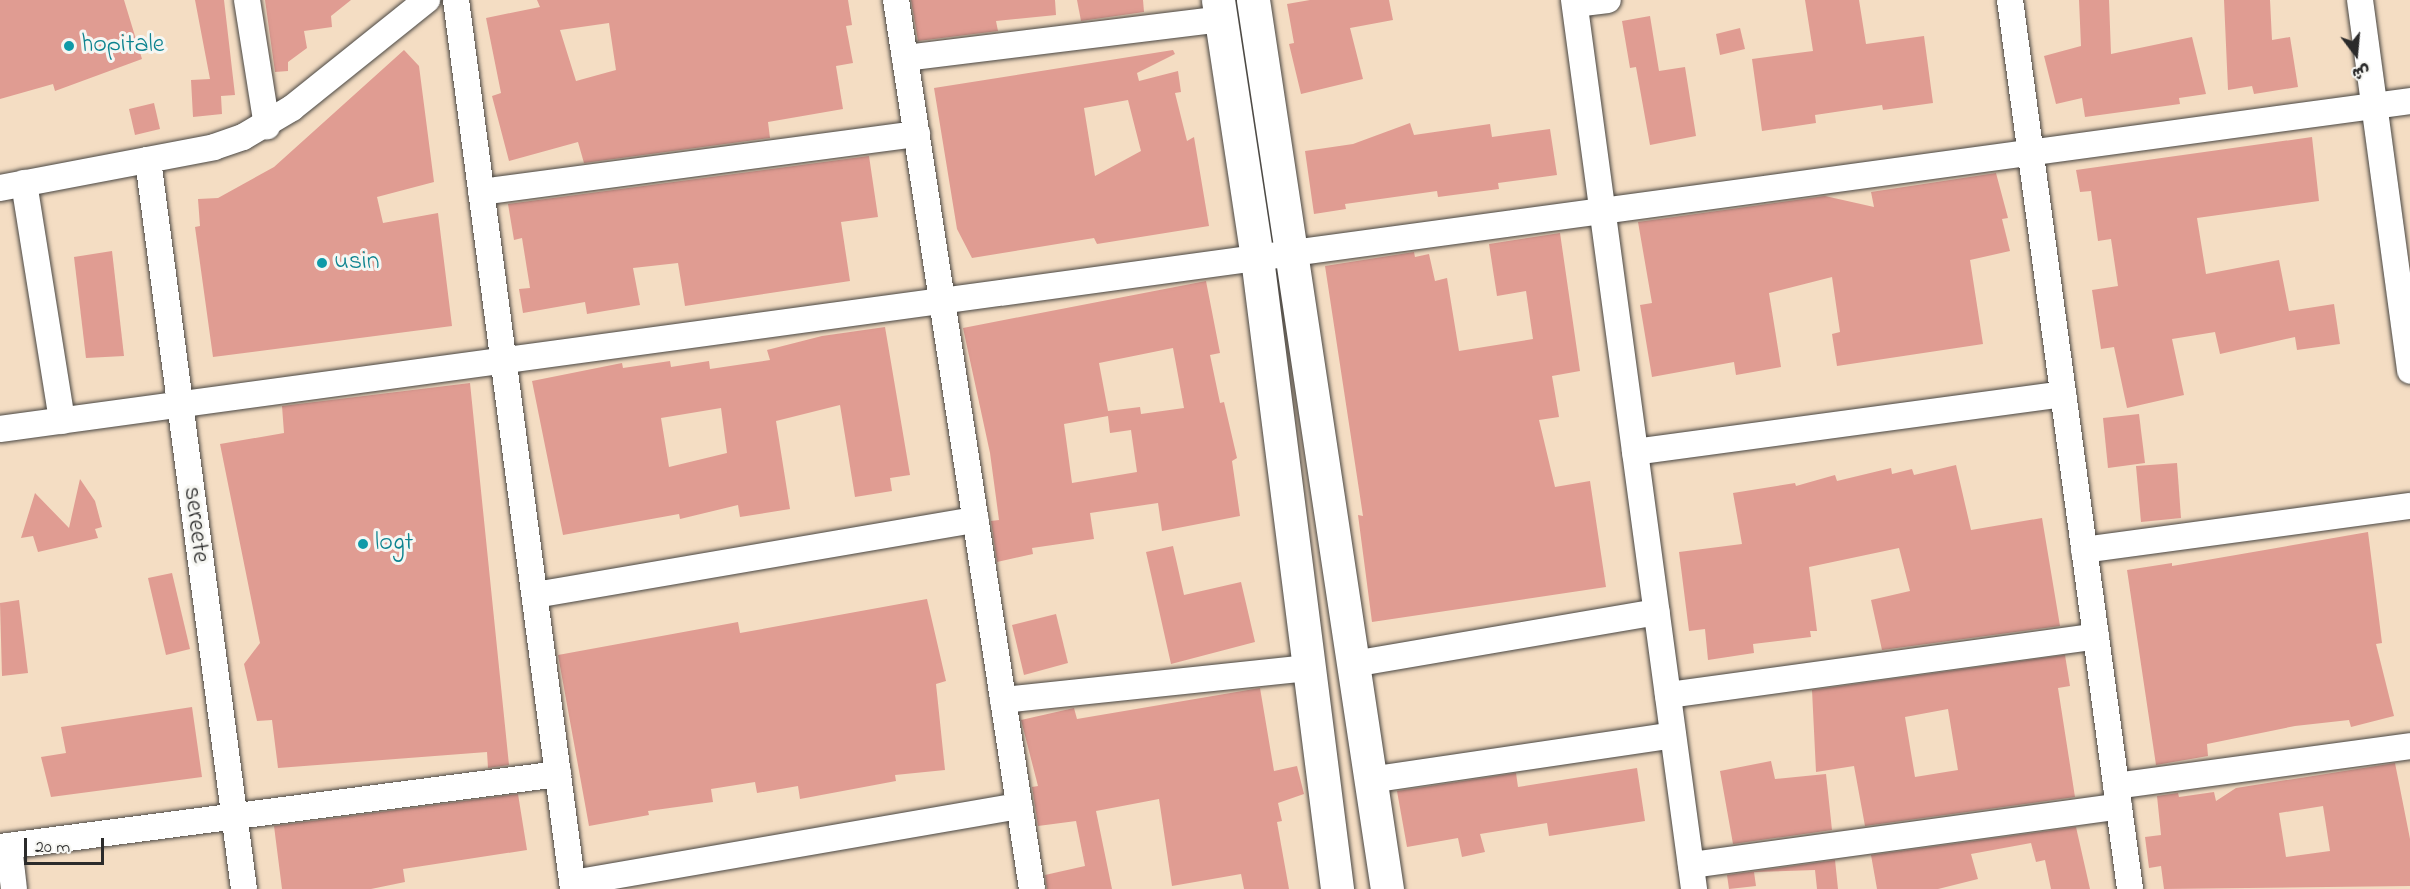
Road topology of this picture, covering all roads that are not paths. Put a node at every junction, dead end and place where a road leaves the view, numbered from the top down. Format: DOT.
graph roads {
  1 [pos="247,0"];
  2 [pos="427,0"];
  3 [pos="456,0"];
  4 [pos="896,0"];
  5 [pos="1253,0"];
  6 [pos="1608,0"];
  7 [pos="2010,0"];
  8 [pos="2360,0"];
  9 [pos="1574,2"];
  10 [pos="1219,10"];
  11 [pos="904,58"];
  12 [pos="2410,101"];
  13 [pos="2374,106"];
  14 [pos="267,126"];
  15 [pos="916,134"];
  16 [pos="2030,152"];
  17 [pos="148,160"];
  18 [pos="12,185"];
  19 [pos="481,192"];
  20 [pos="1602,211"];
  21 [pos="1290,254"];
  22 [pos="1257,258"];
  23 [pos="942,301"];
  24 [pos="504,361"];
  25 [pos="2410,371"];
  26 [pos="2063,394"];
  27 [pos="179,403"];
  28 [pos="62,421"];
  29 [pos="0,429"];
  30 [pos="1635,452"];
  31 [pos="2410,506"];
  32 [pos="976,520"];
  33 [pos="2084,550"];
  34 [pos="535,595"];
  35 [pos="1657,612"];
  36 [pos="2096,636"];
  37 [pos="1353,664"];
  38 [pos="1309,668"];
  39 [pos="1668,695"];
  40 [pos="1003,700"];
  41 [pos="1673,735"];
  42 [pos="2410,746"];
  43 [pos="558,774"];
  44 [pos="1370,780"];
  45 [pos="2117,796"];
  46 [pos="1019,806"];
  47 [pos="234,817"];
  48 [pos="5,847"];
  49 [pos="1692,877"];
  50 [pos="573,886"];
  51 [pos="14,889"];
  52 [pos="244,889"];
  53 [pos="1032,889"];
  54 [pos="1337,889"];
  55 [pos="1387,889"];
  56 [pos="2130,889"];
  1 -- 14 [label="street"];
  2 -- 14 [label="street"];
  3 -- 19 [label="street"];
  4 -- 11 [label="street"];
  5 -- 21 [label="main road"];
  6 -- 9 [label="street"];
  7 -- 16 [label="street"];
  8 -- 13 [label="street"];
  9 -- 20 [label="street"];
  10 -- 11 [label="street"];
  10 -- 22 [label="main road"];
  11 -- 15 [label="street"];
  12 -- 13 [label="street"];
  13 -- 16 [label="street"];
  13 -- 25 [label="street"];
  14 -- 17 [label="street"];
  15 -- 19 [label="street"];
  15 -- 23 [label="street"];
  16 -- 20 [label="street"];
  16 -- 26 [label="street"];
  17 -- 18 [label="street"];
  17 -- 27 [label="street, sereete"];
  18 -- 28 [label="street"];
  19 -- 24 [label="street"];
  20 -- 21 [label="street"];
  20 -- 30 [label="street"];
  21 -- 22 [label="street"];
  21 -- 37 [label="main road"];
  22 -- 23 [label="street"];
  22 -- 38 [label="main road"];
  23 -- 24 [label="street"];
  23 -- 32 [label="street"];
  24 -- 27 [label="street"];
  24 -- 34 [label="street"];
  26 -- 30 [label="street"];
  26 -- 33 [label="street"];
  27 -- 28 [label="street"];
  27 -- 47 [label="street, sereete"];
  28 -- 29 [label="street"];
  30 -- 35 [label="street"];
  31 -- 33 [label="street"];
  32 -- 34 [label="street"];
  32 -- 40 [label="street"];
  33 -- 36 [label="street"];
  34 -- 43 [label="street"];
  35 -- 37 [label="street"];
  35 -- 39 [label="street"];
  36 -- 39 [label="street"];
  36 -- 45 [label="street"];
  37 -- 44 [label="main road"];
  38 -- 40 [label="street"];
  38 -- 54 [label="main road"];
  39 -- 41 [label="street"];
  40 -- 46 [label="street"];
  41 -- 44 [label="street"];
  41 -- 49 [label="street"];
  42 -- 45 [label="street"];
  43 -- 47 [label="street"];
  43 -- 50 [label="street"];
  44 -- 55 [label="main road"];
  45 -- 49 [label="street"];
  45 -- 56 [label="street"];
  46 -- 50 [label="street"];
  46 -- 53 [label="street"];
  47 -- 48 [label="street"];
  47 -- 52 [label="street, sereete"];
  48 -- 51 [label="street"];
}
